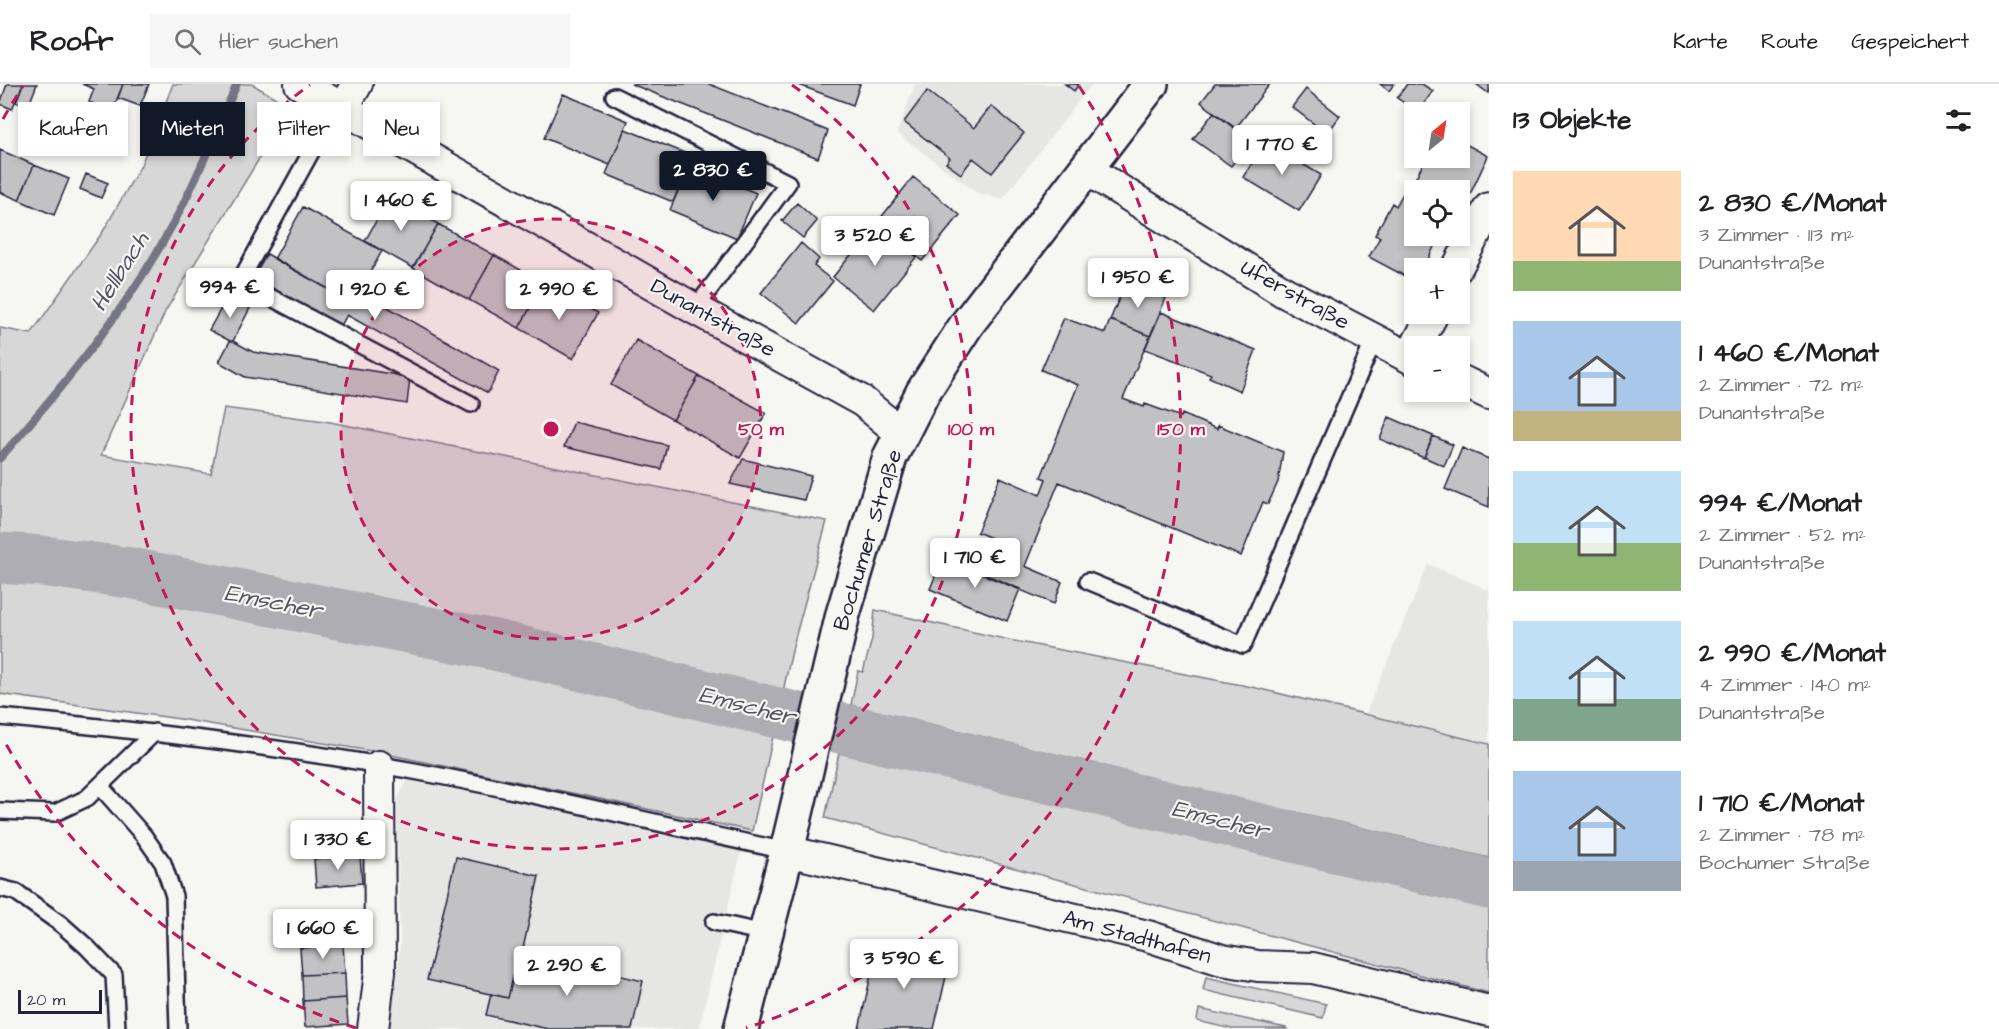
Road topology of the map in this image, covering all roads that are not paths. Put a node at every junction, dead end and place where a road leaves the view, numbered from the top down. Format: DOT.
graph roads {
  1 [pos="1151,84"];
  2 [pos="302,85"];
  3 [pos="614,96"];
  4 [pos="346,99"];
  5 [pos="1086,168"];
  6 [pos="1489,208"];
  7 [pos="1462,258"];
  8 [pos="695,309"];
  9 [pos="1374,340"];
  10 [pos="1404,350"];
  11 [pos="1470,385"];
  12 [pos="1489,394"];
  13 [pos="471,404"];
  14 [pos="902,434"];
  15 [pos="1088,581"];
  16 [pos="0,717"];
  17 [pos="154,732"];
  18 [pos="379,766"];
  19 [pos="100,786"];
  20 [pos="0,811"];
  21 [pos="787,851"];
  22 [pos="0,888"];
  23 [pos="714,922"];
  24 [pos="765,933"];
  25 [pos="1489,1011"];
  26 [pos="117,1029"];
  27 [pos="178,1029"];
  28 [pos="373,1029"];
  29 [pos="741,1029"];
  1 -- 5 [label="main road, Bochumer Straße"];
  2 -- 4 [label="street, Dunantstraße"];
  3 -- 8 [label="lane"];
  4 -- 8 [label="street, Dunantstraße"];
  4 -- 13 [label="lane"];
  5 -- 9 [label="street, Uferstraße"];
  5 -- 14 [label="main road, Bochumer Straße"];
  6 -- 7 [label="street"];
  8 -- 14 [label="street, Dunantstraße"];
  9 -- 10 [label="street, Uferstraße"];
  9 -- 15 [label="lane"];
  11 -- 12 [label="street"];
  14 -- 21 [label="main road, Bochumer Straße"];
  16 -- 17 [label="lane"];
  17 -- 18 [label="lane"];
  17 -- 19 [label="lane"];
  18 -- 21 [label="lane"];
  18 -- 28 [label="street"];
  19 -- 20 [label="lane"];
  19 -- 27 [label="lane"];
  21 -- 24 [label="main road, Bochumer Straße"];
  21 -- 25 [label="street, Am Stadthafen"];
  22 -- 26 [label="lane"];
  23 -- 24 [label="lane"];
  24 -- 29 [label="main road, Bochumer Straße"];
}
